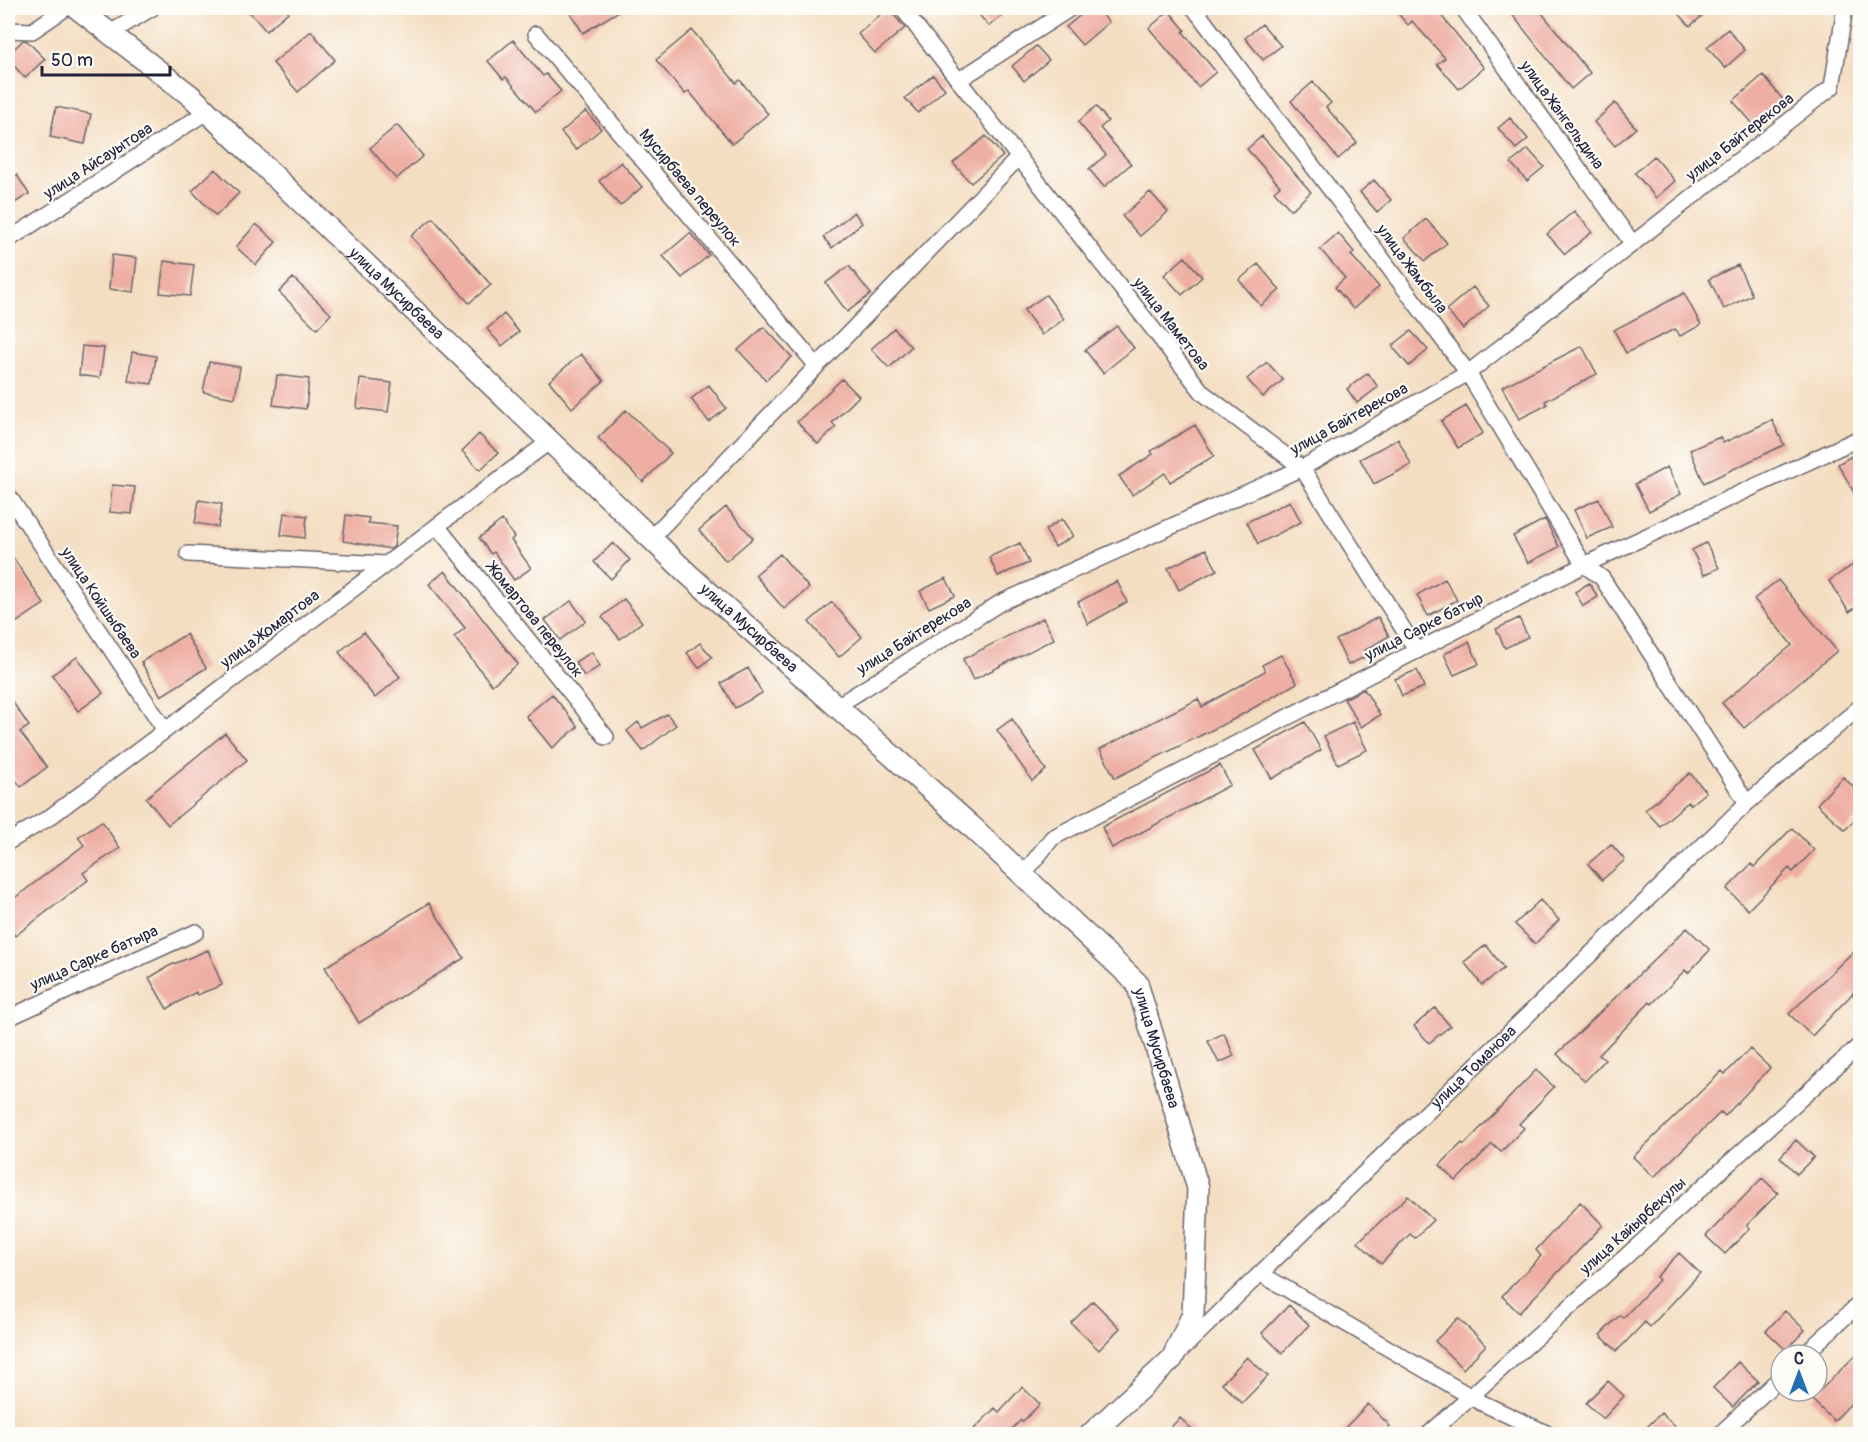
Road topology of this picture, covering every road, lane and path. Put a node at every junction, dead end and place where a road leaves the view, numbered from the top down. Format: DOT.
graph roads {
  1 [pos="66,8"];
  2 [pos="77,8"];
  3 [pos="130,8"];
  4 [pos="152,8"];
  5 [pos="902,8"];
  6 [pos="1071,8"];
  7 [pos="1194,8"];
  8 [pos="1463,8"];
  9 [pos="1845,8"];
  10 [pos="8,30"];
  11 [pos="107,31"];
  12 [pos="536,34"];
  13 [pos="958,80"];
  14 [pos="208,111"];
  15 [pos="1019,157"];
  16 [pos="8,240"];
  17 [pos="1633,244"];
  18 [pos="817,366"];
  19 [pos="1468,373"];
  20 [pos="1860,438"];
  21 [pos="550,441"];
  22 [pos="1302,468"];
  23 [pos="8,495"];
  24 [pos="437,526"];
  25 [pos="651,538"];
  26 [pos="188,554"];
  27 [pos="386,564"];
  28 [pos="1584,565"];
  29 [pos="1417,651"];
  30 [pos="837,706"];
  31 [pos="1860,707"];
  32 [pos="165,730"];
  33 [pos="606,737"];
  34 [pos="1747,803"];
  35 [pos="8,842"];
  36 [pos="1023,875"];
  37 [pos="196,932"];
  38 [pos="8,1018"];
  39 [pos="1860,1045"];
  40 [pos="1261,1274"];
  41 [pos="1860,1303"];
  42 [pos="1817,1343"];
  43 [pos="1172,1359"];
  44 [pos="1769,1388"];
  45 [pos="1471,1396"];
  46 [pos="1091,1434"];
  47 [pos="1429,1434"];
  48 [pos="1548,1434"];
  49 [pos="1720,1434"];
  1 -- 10 [label="street"];
  2 -- 11 [label="street, улица Мусирбаева"];
  3 -- 11 [label="street"];
  4 -- 11 [label="street"];
  5 -- 13 [label="street, улица Маметова"];
  6 -- 13 [label="street"];
  7 -- 19 [label="street, улица Жамбыла"];
  8 -- 17 [label="street, улица Жангельдина"];
  9 -- 17 [label="street, улица Байтерекова"];
  11 -- 14 [label="street, улица Мусирбаева"];
  12 -- 18 [label="street, Мусирбаева переулок"];
  13 -- 15 [label="street, улица Маметова"];
  14 -- 16 [label="street, улица Айсауытова"];
  14 -- 21 [label="street, улица Мусирбаева"];
  15 -- 18 [label="street"];
  15 -- 22 [label="street, улица Маметова"];
  17 -- 19 [label="street, улица Байтерекова"];
  18 -- 25 [label="street"];
  19 -- 22 [label="street, улица Байтерекова"];
  19 -- 28 [label="street, улица Жамбыла"];
  20 -- 28 [label="street, улица Сарке батыр"];
  21 -- 24 [label="street, улица Жомартова"];
  21 -- 25 [label="street, улица Мусирбаева"];
  22 -- 29 [label="street, улица Маметова"];
  22 -- 30 [label="street, улица Байтерекова"];
  23 -- 32 [label="street, улица Койшыбаева"];
  24 -- 27 [label="street, улица Жомартова"];
  24 -- 33 [label="street, Жомартова переулок"];
  25 -- 30 [label="street, улица Мусирбаева"];
  26 -- 27 [label="street"];
  27 -- 32 [label="street, улица Жомартова"];
  28 -- 29 [label="street, улица Сарке батыр"];
  28 -- 34 [label="street, улица Жамбыла"];
  29 -- 36 [label="street, улица Сарке батыр"];
  30 -- 36 [label="street, улица Мусирбаева"];
  31 -- 34 [label="street, улица Томанова"];
  32 -- 35 [label="street, улица Жомартова"];
  34 -- 40 [label="street, улица Томанова"];
  36 -- 43 [label="street, улица Мусирбаева"];
  37 -- 38 [label="street, улица Сарке батыра"];
  39 -- 45 [label="street, улица Кайырбекулы"];
  40 -- 43 [label="street, улица Томанова"];
  40 -- 45 [label="street"];
  41 -- 42 [label="street"];
  43 -- 46 [label="street, улица Томанова"];
  44 -- 49 [label="street"];
  45 -- 47 [label="street, улица Кайырбекулы"];
  45 -- 48 [label="street"];
}
